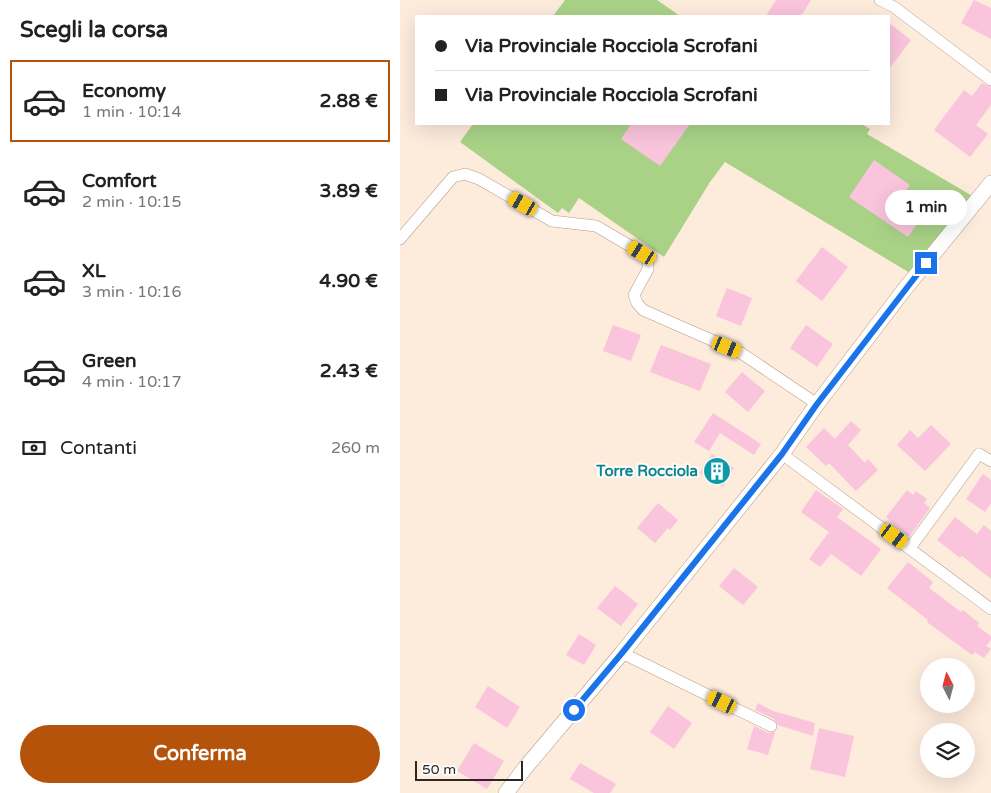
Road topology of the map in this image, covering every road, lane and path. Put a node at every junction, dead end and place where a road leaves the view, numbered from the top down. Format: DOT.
graph roads {
  1 [pos="880,0"];
  2 [pos="991,80"];
  3 [pos="991,183"];
  4 [pos="400,239"];
  5 [pos="817,404"];
  6 [pos="782,454"];
  7 [pos="991,461"];
  8 [pos="910,548"];
  9 [pos="991,610"];
  10 [pos="622,653"];
  11 [pos="771,726"];
  12 [pos="506,793"];
  1 -- 2 [label="street"];
  3 -- 5 [label="street"];
  4 -- 5 [label="street"];
  5 -- 6 [label="street"];
  6 -- 8 [label="street"];
  6 -- 10 [label="street"];
  7 -- 8 [label="street"];
  8 -- 9 [label="street"];
  10 -- 11 [label="street"];
  10 -- 12 [label="street"];
}
